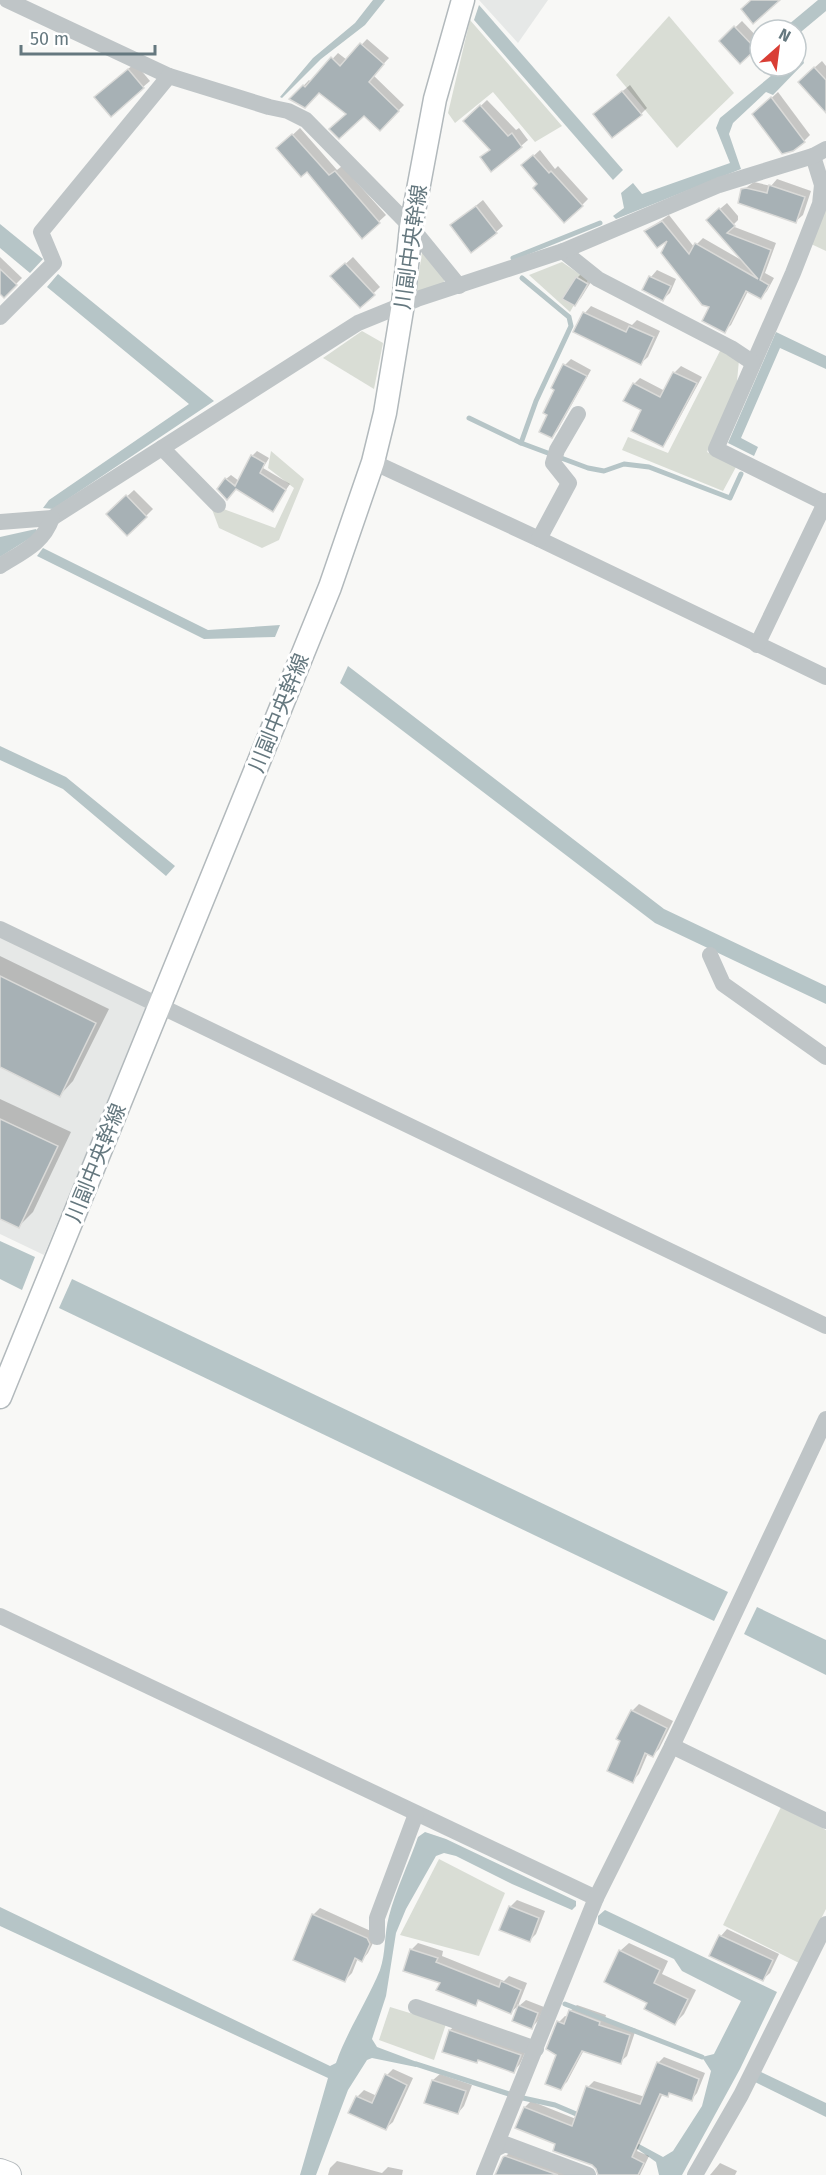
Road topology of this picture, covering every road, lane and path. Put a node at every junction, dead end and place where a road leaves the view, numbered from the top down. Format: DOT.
graph roads {
  1 [pos="7,0"];
  2 [pos="463,0"];
  3 [pos="169,76"];
  4 [pos="820,152"];
  5 [pos="411,227"];
  6 [pos="563,250"];
  7 [pos="459,286"];
  8 [pos="403,304"];
  9 [pos="0,317"];
  10 [pos="752,362"];
  11 [pos="578,414"];
  12 [pos="162,447"];
  13 [pos="373,462"];
  14 [pos="826,502"];
  15 [pos="218,505"];
  16 [pos="52,518"];
  17 [pos="0,522"];
  18 [pos="539,539"];
  19 [pos="0,566"];
  20 [pos="757,645"];
  21 [pos="826,677"];
  22 [pos="0,929"];
  23 [pos="710,955"];
  24 [pos="159,1006"];
  25 [pos="826,1057"];
  26 [pos="826,1326"];
  27 [pos="0,1397"];
  28 [pos="826,1419"];
  29 [pos="0,1617"];
  30 [pos="672,1746"];
  31 [pos="416,1814"];
  32 [pos="826,1821"];
  33 [pos="596,1898"];
  34 [pos="826,1924"];
  35 [pos="377,1937"];
  36 [pos="416,2007"];
  37 [pos="536,2049"];
  38 [pos="495,2149"];
  39 [pos="0,2172"];
  40 [pos="8,2175"];
  41 [pos="484,2175"];
  42 [pos="588,2175"];
  43 [pos="695,2175"];
  1 -- 3 [label="street"];
  2 -- 5 [label="street, 川副中央幹線"];
  3 -- 5 [label="street"];
  3 -- 9 [label="street"];
  4 -- 6 [label="street"];
  4 -- 10 [label="street"];
  5 -- 7 [label="street"];
  5 -- 8 [label="street, 川副中央幹線"];
  6 -- 7 [label="street"];
  6 -- 10 [label="street"];
  7 -- 8 [label="street"];
  8 -- 12 [label="street"];
  8 -- 13 [label="street, 川副中央幹線"];
  10 -- 14 [label="street"];
  11 -- 18 [label="street"];
  12 -- 15 [label="street"];
  12 -- 16 [label="street"];
  13 -- 18 [label="street"];
  13 -- 24 [label="street, 川副中央幹線"];
  14 -- 20 [label="street"];
  16 -- 17 [label="street"];
  16 -- 19 [label="street"];
  18 -- 20 [label="street"];
  20 -- 21 [label="street"];
  22 -- 24 [label="street"];
  23 -- 25 [label="street"];
  24 -- 26 [label="street"];
  24 -- 27 [label="street, 川副中央幹線"];
  28 -- 30 [label="street"];
  29 -- 31 [label="street"];
  30 -- 32 [label="street"];
  30 -- 33 [label="street"];
  31 -- 33 [label="street"];
  31 -- 35 [label="street"];
  33 -- 37 [label="street"];
  34 -- 43 [label="street"];
  36 -- 37 [label="street"];
  37 -- 38 [label="street"];
  38 -- 41 [label="street"];
  38 -- 42 [label="street"];
  39 -- 40 [label="main road"];
}
